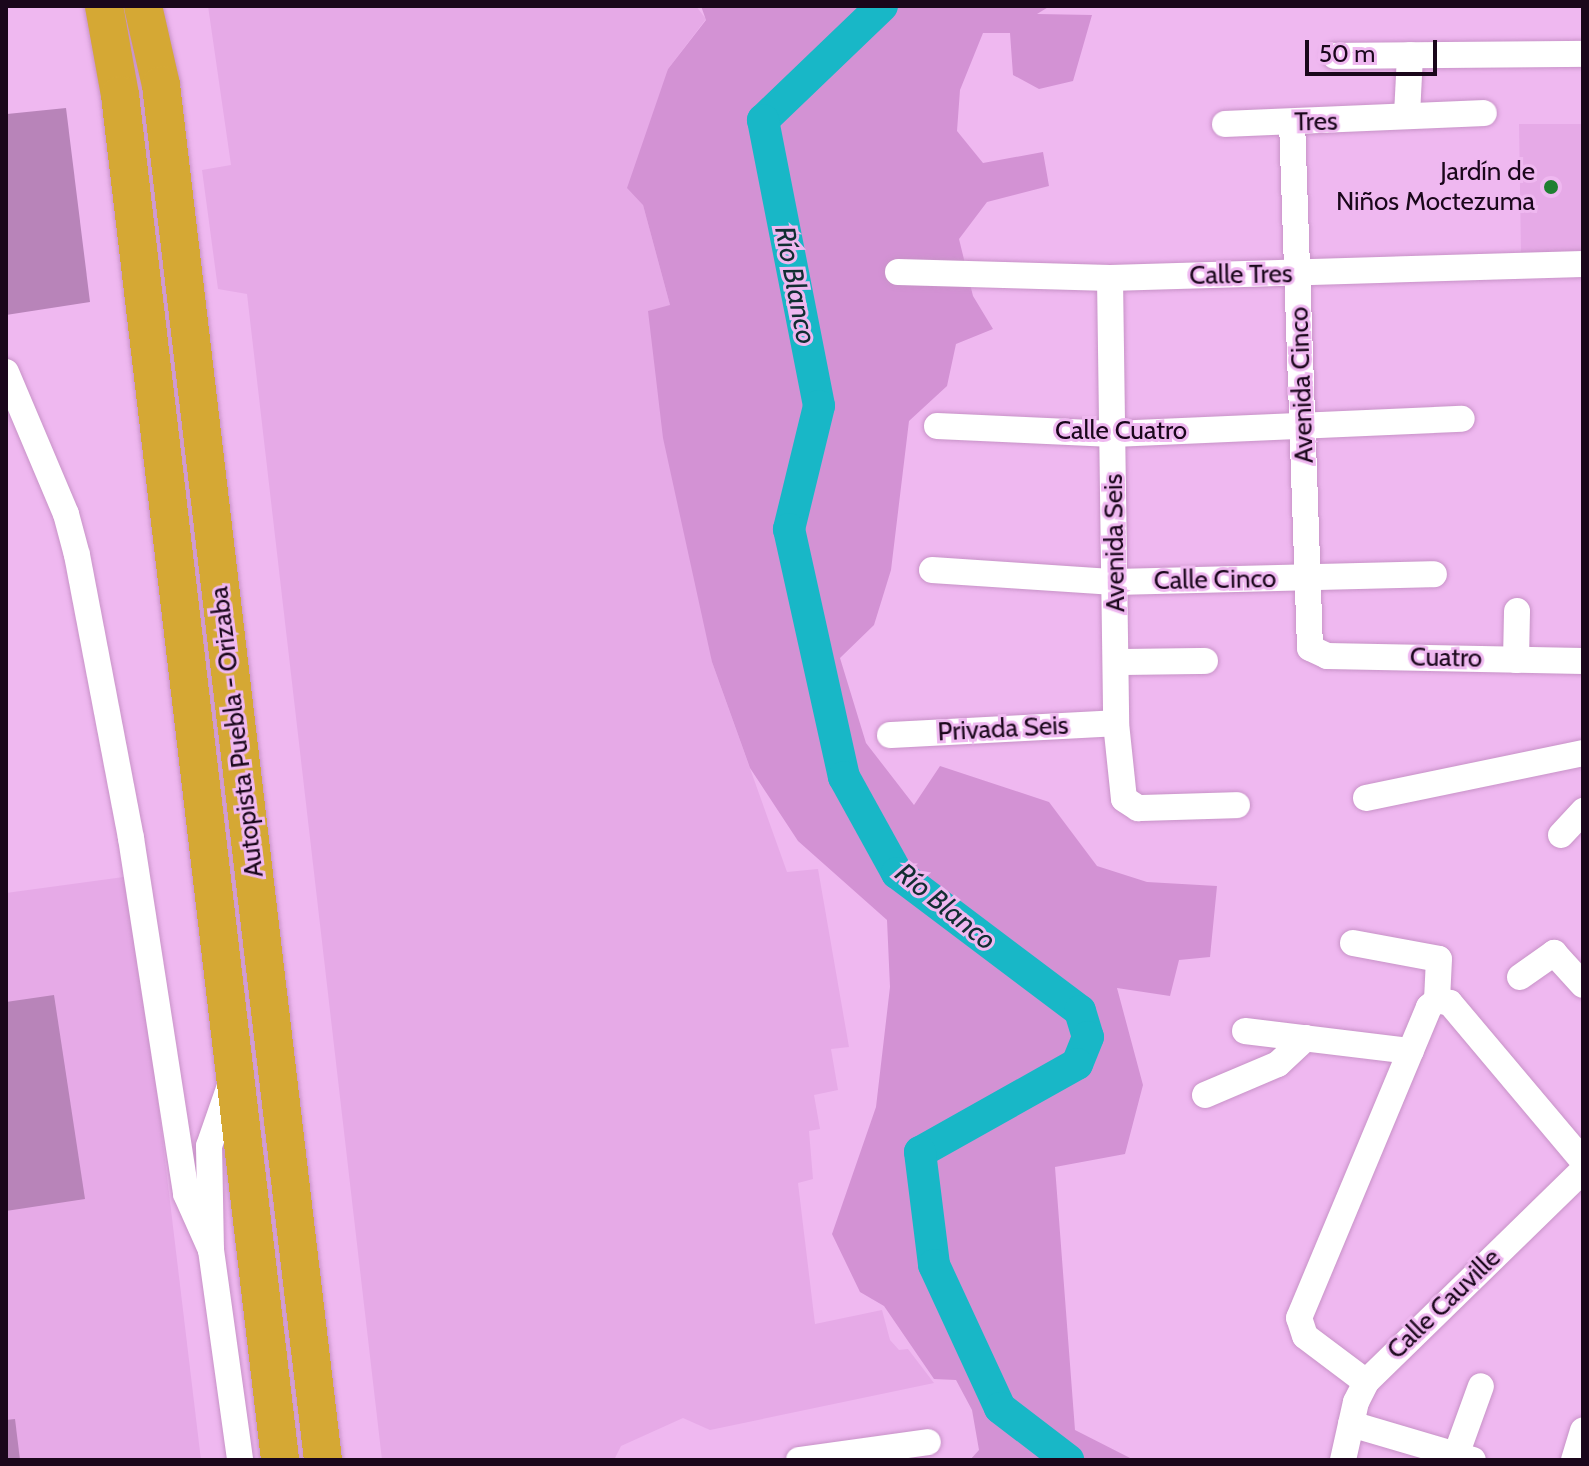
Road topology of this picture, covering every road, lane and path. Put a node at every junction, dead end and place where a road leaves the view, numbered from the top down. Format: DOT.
graph roads {
  1 [pos="104,6"];
  2 [pos="143,6"];
  3 [pos="1583,54"];
  4 [pos="1410,55"];
  5 [pos="1335,56"];
  6 [pos="1484,113"];
  7 [pos="1407,115"];
  8 [pos="1292,122"];
  9 [pos="1225,124"];
  10 [pos="1583,264"];
  11 [pos="898,272"];
  12 [pos="1298,274"];
  13 [pos="1110,278"];
  14 [pos="6,372"];
  15 [pos="1462,419"];
  16 [pos="937,426"];
  17 [pos="1304,426"];
  18 [pos="1113,434"];
  19 [pos="932,570"];
  20 [pos="1434,574"];
  21 [pos="1307,578"];
  22 [pos="1115,582"];
  23 [pos="1517,611"];
  24 [pos="1310,648"];
  25 [pos="1516,660"];
  26 [pos="1205,661"];
  27 [pos="1583,661"];
  28 [pos="1117,662"];
  29 [pos="1116,723"];
  30 [pos="890,735"];
  31 [pos="1583,753"];
  32 [pos="1366,798"];
  33 [pos="1237,805"];
  34 [pos="1353,943"];
  35 [pos="1520,977"];
  36 [pos="1583,985"];
  37 [pos="1437,1000"];
  38 [pos="1245,1031"];
  39 [pos="1306,1038"];
  40 [pos="1411,1051"];
  41 [pos="236,1069"];
  42 [pos="1205,1095"];
  43 [pos="1583,1161"];
  44 [pos="1583,1170"];
  45 [pos="211,1250"];
  46 [pos="1366,1382"];
  47 [pos="1481,1386"];
  48 [pos="1351,1424"];
  49 [pos="1583,1430"];
  50 [pos="928,1442"];
  51 [pos="1464,1458"];
  52 [pos="240,1460"];
  53 [pos="280,1460"];
  54 [pos="323,1460"];
  55 [pos="799,1460"];
  56 [pos="1343,1460"];
  57 [pos="1574,1460"];
  1 -- 41 [label="highway, Autopista Puebla - Orizaba"];
  2 -- 54 [label="highway, Autopista Puebla - Orizaba"];
  3 -- 4 [label="street"];
  4 -- 5 [label="street"];
  4 -- 7 [label="street"];
  6 -- 7 [label="street, Tres"];
  7 -- 8 [label="street, Tres"];
  8 -- 9 [label="street, Tres"];
  8 -- 12 [label="street, Avenida Cinco"];
  10 -- 12 [label="street, Calle Tres"];
  11 -- 13 [label="street, Calle Tres"];
  12 -- 13 [label="street, Calle Tres"];
  12 -- 17 [label="street, Avenida Cinco"];
  13 -- 18 [label="street, Avenida Seis"];
  14 -- 45 [label="street"];
  15 -- 17 [label="street, Calle Cuatro"];
  16 -- 18 [label="street, Calle Cuatro"];
  17 -- 18 [label="street, Calle Cuatro"];
  17 -- 21 [label="street, Avenida Cinco"];
  18 -- 22 [label="street, Avenida Seis"];
  19 -- 22 [label="street, Calle Cinco"];
  20 -- 21 [label="street, Calle Cinco"];
  21 -- 22 [label="street, Calle Cinco"];
  21 -- 24 [label="street, Avenida Cinco"];
  22 -- 28 [label="street, Avenida Seis"];
  23 -- 25 [label="street"];
  24 -- 25 [label="street, Cuatro"];
  25 -- 27 [label="street, Cuatro"];
  26 -- 28 [label="street"];
  28 -- 29 [label="street, Avenida Seis"];
  29 -- 30 [label="street, Privada Seis"];
  29 -- 33 [label="street, Avenida Seis"];
  31 -- 32 [label="street"];
  34 -- 37 [label="street"];
  35 -- 36 [label="street"];
  37 -- 40 [label="street"];
  37 -- 43 [label="street"];
  38 -- 39 [label="street"];
  39 -- 40 [label="street"];
  39 -- 42 [label="street"];
  40 -- 46 [label="street"];
  41 -- 45 [label="street"];
  41 -- 53 [label="highway, Autopista Puebla - Orizaba"];
  44 -- 46 [label="street, Calle Cauville"];
  45 -- 52 [label="street"];
  46 -- 48 [label="street, Calle Cauville"];
  47 -- 51 [label="street"];
  48 -- 51 [label="street"];
  48 -- 56 [label="street, Calle Cauville"];
  49 -- 57 [label="street"];
  50 -- 55 [label="street"];
}
